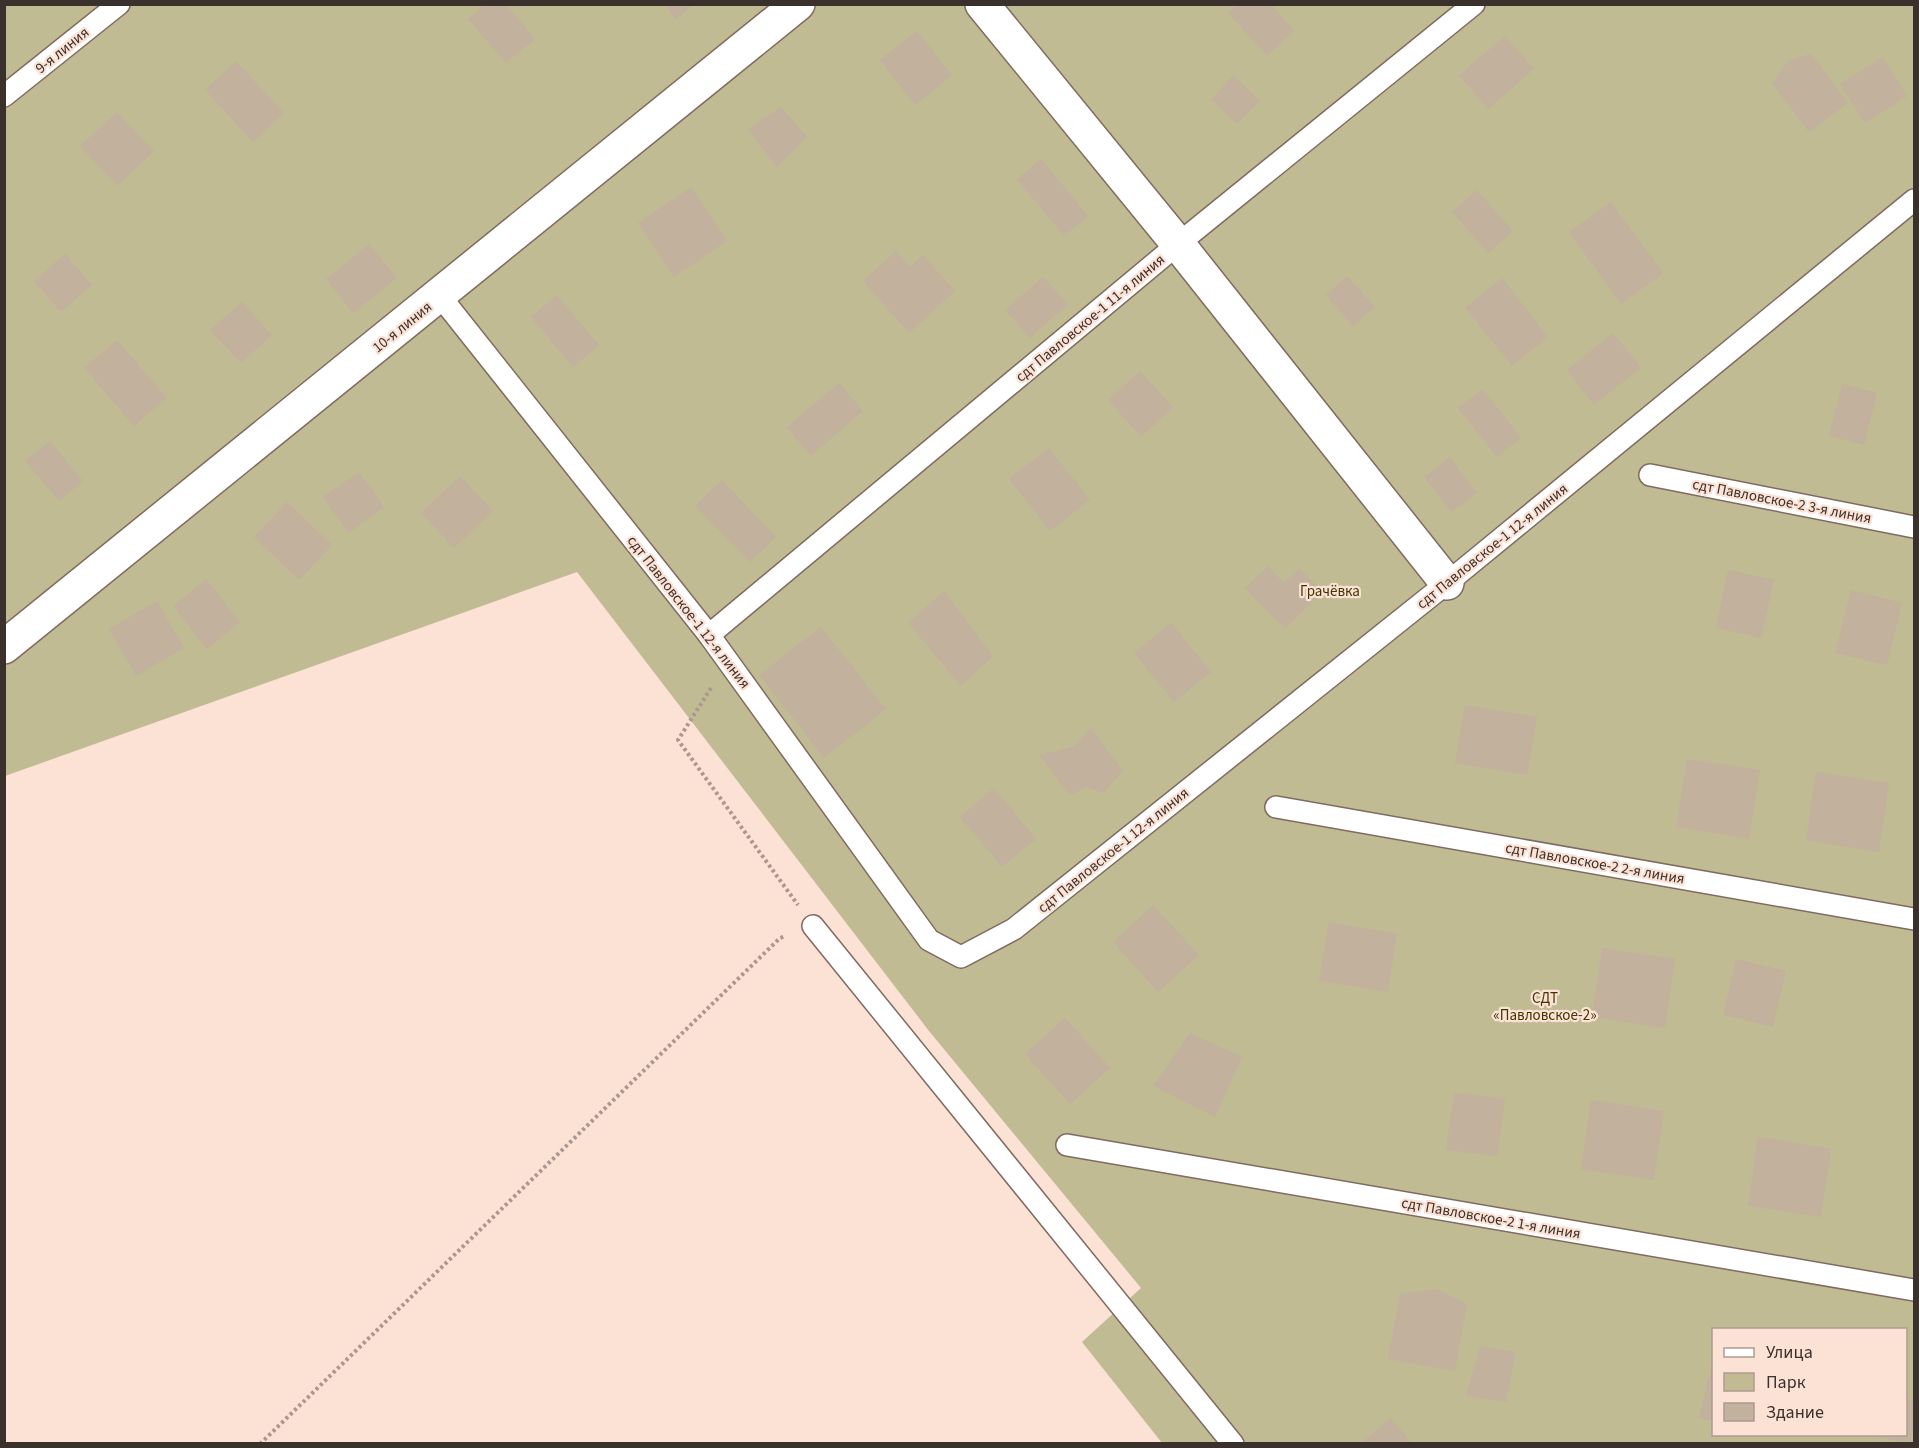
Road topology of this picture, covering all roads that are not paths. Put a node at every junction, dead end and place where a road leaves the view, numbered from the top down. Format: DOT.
graph roads {
  1 [pos="119,4"];
  2 [pos="798,4"];
  3 [pos="982,4"];
  4 [pos="1474,4"];
  5 [pos="4,96"];
  6 [pos="1914,200"];
  7 [pos="1178,244"];
  8 [pos="440,296"];
  9 [pos="1650,475"];
  10 [pos="1914,527"];
  11 [pos="1447,583"];
  12 [pos="710,635"];
  13 [pos="4,647"];
  14 [pos="1276,807"];
  15 [pos="1914,919"];
  16 [pos="813,926"];
  17 [pos="1067,1146"];
  18 [pos="1914,1290"];
  19 [pos="1233,1443"];
  1 -- 5 [label="lane, 9-я линия"];
  2 -- 8 [label="street, 10-я линия"];
  3 -- 7 [label="street"];
  4 -- 7 [label="lane, сдт Павловское-1 11-я линия"];
  6 -- 11 [label="lane, сдт Павловское-1 12-я линия"];
  7 -- 11 [label="street"];
  7 -- 12 [label="lane, сдт Павловское-1 11-я линия"];
  8 -- 12 [label="lane, сдт Павловское-1 12-я линия"];
  8 -- 13 [label="street, 10-я линия"];
  9 -- 10 [label="lane, сдт Павловское-2 3-я линия"];
  11 -- 12 [label="lane, сдт Павловское-1 12-я линия"];
  14 -- 15 [label="lane, сдт Павловское-2 2-я линия"];
  16 -- 19 [label="lane"];
  17 -- 18 [label="lane, сдт Павловское-2 1-я линия"];
}
